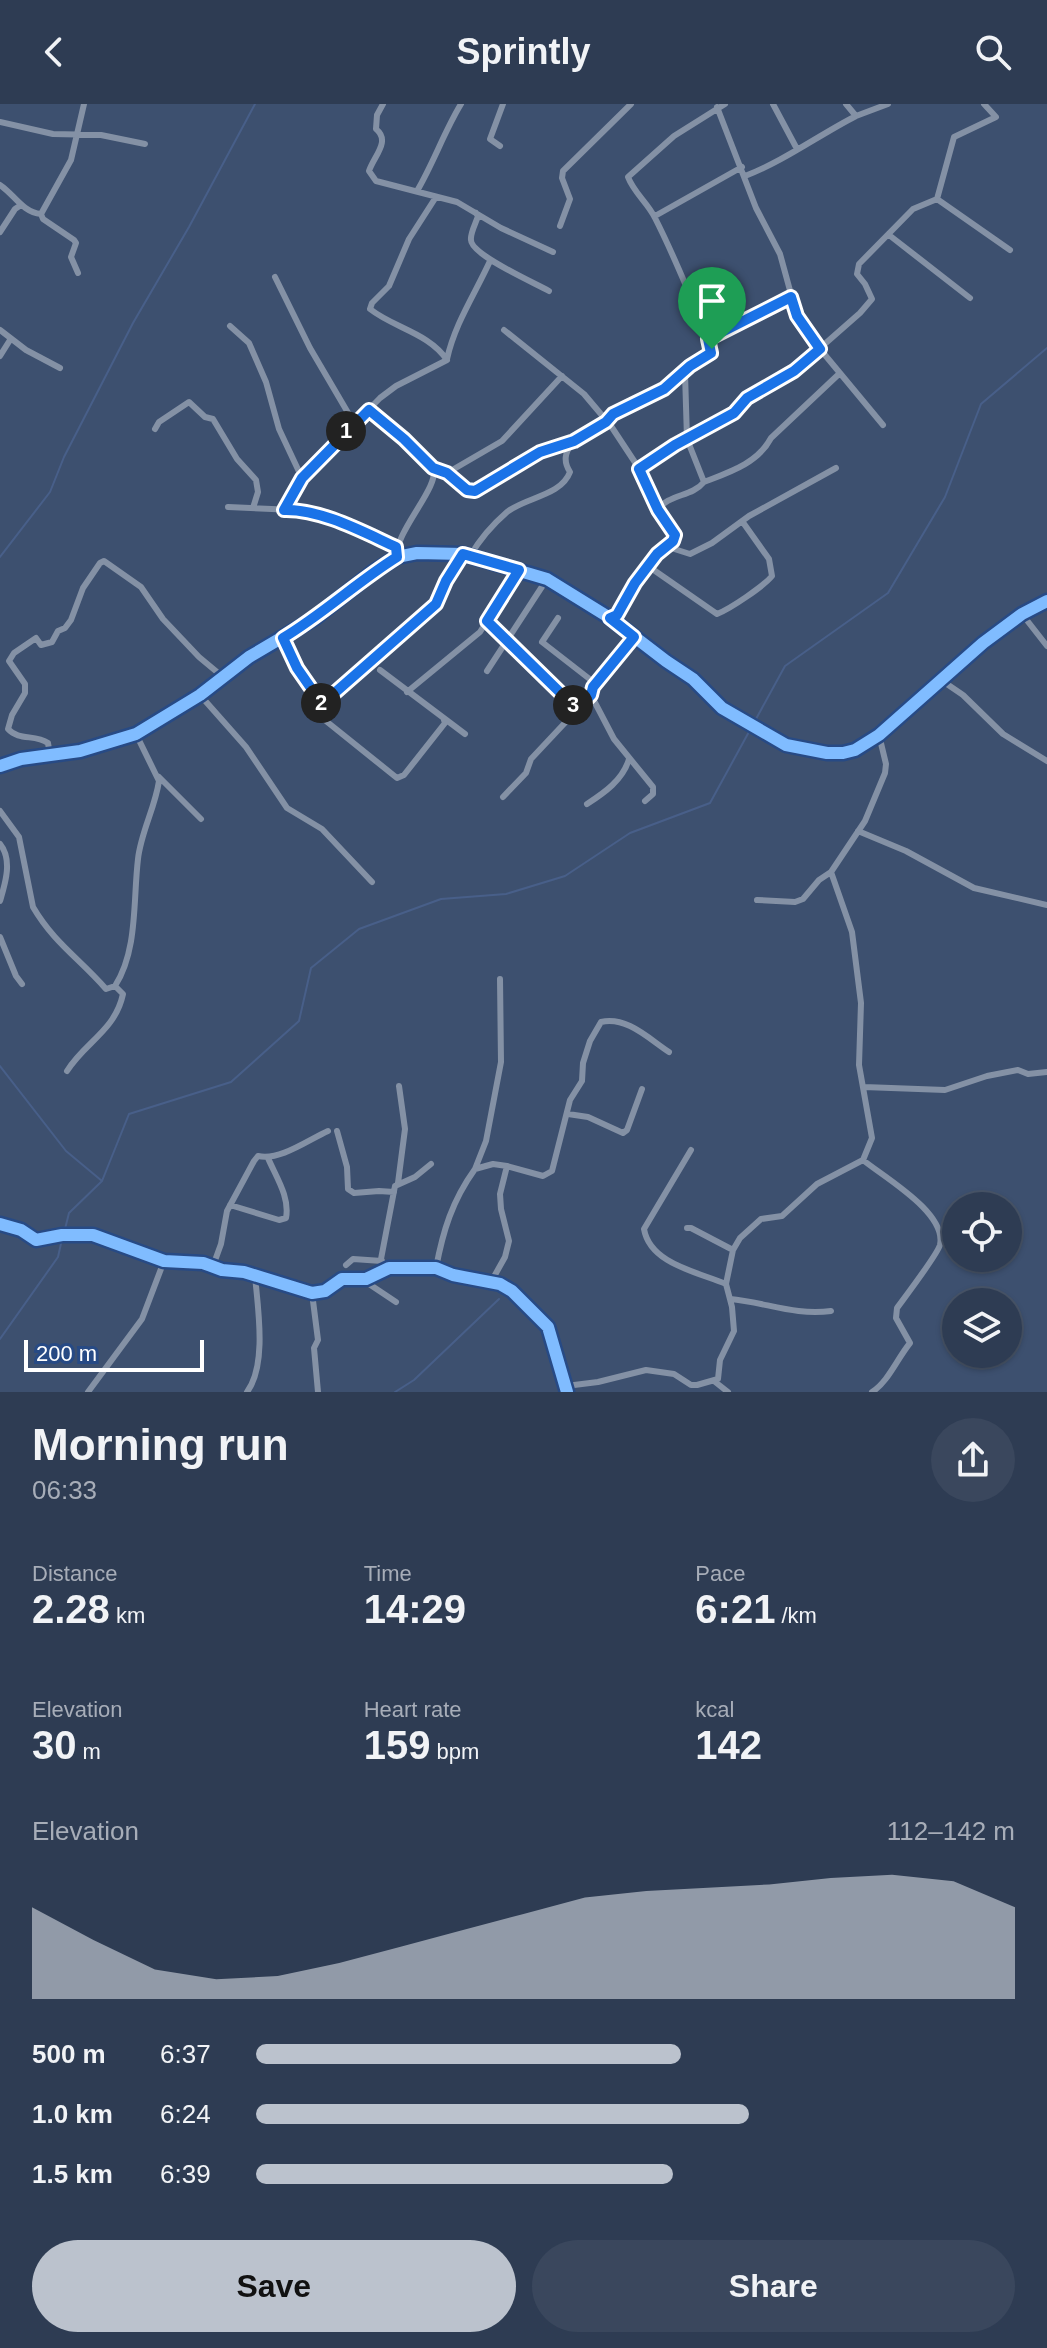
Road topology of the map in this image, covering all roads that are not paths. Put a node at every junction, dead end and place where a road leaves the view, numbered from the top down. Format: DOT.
graph roads {
  1 [pos="84,104"];
  2 [pos="383,104"];
  3 [pos="461,104"];
  4 [pos="503,104"];
  5 [pos="631,104"];
  6 [pos="773,104"];
  7 [pos="846,104"];
  8 [pos="888,104"];
  9 [pos="984,104"];
  10 [pos="720,105"];
  11 [pos="856,116"];
  12 [pos="0,122"];
  13 [pos="78,133"];
  14 [pos="145,144"];
  15 [pos="500,146"];
  16 [pos="797,149"];
  17 [pos="742,167"];
  18 [pos="745,176"];
  19 [pos="0,185"];
  20 [pos="417,191"];
  21 [pos="436,197"];
  22 [pos="937,199"];
  23 [pos="21,205"];
  24 [pos="474,210"];
  25 [pos="41,214"];
  26 [pos="655,216"];
  27 [pos="560,226"];
  28 [pos="0,232"];
  29 [pos="889,235"];
  30 [pos="1010,250"];
  31 [pos="553,252"];
  32 [pos="490,261"];
  33 [pos="78,273"];
  34 [pos="275,277"];
  35 [pos="549,291"];
  36 [pos="791,297"];
  37 [pos="970,298"];
  38 [pos="230,326"];
  39 [pos="0,330"];
  40 [pos="504,330"];
  41 [pos="708,339"];
  42 [pos="10,340"];
  43 [pos="820,349"];
  44 [pos="0,356"];
  45 [pos="447,360"];
  46 [pos="60,368"];
  47 [pos="685,373"];
  48 [pos="840,373"];
  49 [pos="562,376"];
  50 [pos="369,410"];
  51 [pos="606,422"];
  52 [pos="354,423"];
  53 [pos="883,425"];
  54 [pos="155,429"];
  55 [pos="687,439"];
  56 [pos="574,441"];
  57 [pos="433,468"];
  58 [pos="836,468"];
  59 [pos="639,469"];
  60 [pos="447,473"];
  61 [pos="302,478"];
  62 [pos="704,482"];
  63 [pos="228,507"];
  64 [pos="253,508"];
  65 [pos="284,510"];
  66 [pos="658,510"];
  67 [pos="742,521"];
  68 [pos="396,547"];
  69 [pos="668,547"];
  70 [pos="466,555"];
  71 [pos="397,557"];
  72 [pos="648,566"];
  73 [pos="519,570"];
  74 [pos="547,579"];
  75 [pos="1047,601"];
  76 [pos="1022,614"];
  77 [pos="558,618"];
  78 [pos="610,618"];
  79 [pos="487,621"];
  80 [pos="634,637"];
  81 [pos="283,638"];
  82 [pos="508,640"];
  83 [pos="1047,646"];
  84 [pos="380,670"];
  85 [pos="487,671"];
  86 [pos="223,677"];
  87 [pos="941,680"];
  88 [pos="596,684"];
  89 [pos="407,692"];
  90 [pos="200,695"];
  91 [pos="591,695"];
  92 [pos="322,704"];
  93 [pos="577,709"];
  94 [pos="444,720"];
  95 [pos="136,734"];
  96 [pos="465,734"];
  97 [pos="879,735"];
  98 [pos="50,755"];
  99 [pos="629,759"];
  100 [pos="1047,761"];
  101 [pos="0,766"];
  102 [pos="157,774"];
  103 [pos="503,797"];
  104 [pos="645,801"];
  105 [pos="587,804"];
  106 [pos="0,811"];
  107 [pos="201,819"];
  108 [pos="858,831"];
  109 [pos="0,844"];
  110 [pos="831,872"];
  111 [pos="372,882"];
  112 [pos="757,900"];
  113 [pos="0,901"];
  114 [pos="1047,905"];
  115 [pos="0,937"];
  116 [pos="500,979"];
  117 [pos="22,984"];
  118 [pos="115,986"];
  119 [pos="669,1052"];
  120 [pos="67,1071"];
  121 [pos="1047,1072"];
  122 [pos="399,1086"];
  123 [pos="864,1087"];
  124 [pos="642,1089"];
  125 [pos="568,1114"];
  126 [pos="328,1131"];
  127 [pos="337,1131"];
  128 [pos="691,1150"];
  129 [pos="268,1158"];
  130 [pos="863,1160"];
  131 [pos="431,1164"];
  132 [pos="507,1166"];
  133 [pos="475,1169"];
  134 [pos="398,1183"];
  135 [pos="394,1192"];
  136 [pos="230,1205"];
  137 [pos="0,1224"];
  138 [pos="687,1228"];
  139 [pos="733,1250"];
  140 [pos="164,1261"];
  141 [pos="382,1261"];
  142 [pos="346,1265"];
  143 [pos="213,1266"];
  144 [pos="436,1268"];
  145 [pos="385,1269"];
  146 [pos="255,1276"];
  147 [pos="366,1279"];
  148 [pos="491,1282"];
  149 [pos="726,1284"];
  150 [pos="312,1293"];
  151 [pos="730,1299"];
  152 [pos="396,1302"];
  153 [pos="831,1311"];
  154 [pos="714,1381"];
  155 [pos="687,1383"];
  156 [pos="566,1391"];
  157 [pos="88,1392"];
  158 [pos="247,1392"];
  159 [pos="318,1392"];
  160 [pos="686,1392"];
  161 [pos="728,1392"];
  162 [pos="872,1392"];
  1 -- 13 [label="street"];
  2 -- 20 [label="street"];
  3 -- 20 [label="street"];
  4 -- 15 [label="street"];
  5 -- 27 [label="street"];
  6 -- 16 [label="street"];
  7 -- 11 [label="street"];
  8 -- 11 [label="street"];
  9 -- 22 [label="street"];
  10 -- 17 [label="street"];
  10 -- 26 [label="street"];
  11 -- 16 [label="street"];
  12 -- 13 [label="street"];
  13 -- 14 [label="street"];
  13 -- 25 [label="street"];
  16 -- 18 [label="street"];
  17 -- 18 [label="street"];
  17 -- 26 [label="street"];
  18 -- 36 [label="street"];
  19 -- 23 [label="street"];
  20 -- 21 [label="street"];
  21 -- 24 [label="street"];
  21 -- 45 [label="street"];
  22 -- 29 [label="street"];
  22 -- 30 [label="street"];
  23 -- 25 [label="street"];
  23 -- 28 [label="street"];
  24 -- 31 [label="street"];
  24 -- 32 [label="street"];
  25 -- 33 [label="street"];
  26 -- 41 [label="street"];
  29 -- 37 [label="street"];
  29 -- 43 [label="street"];
  32 -- 35 [label="street"];
  32 -- 45 [label="street"];
  34 -- 52 [label="street"];
  36 -- 41 [label="street"];
  36 -- 43 [label="street"];
  38 -- 61 [label="street"];
  39 -- 42 [label="street"];
  40 -- 49 [label="street"];
  41 -- 47 [label="street"];
  42 -- 44 [label="street"];
  42 -- 46 [label="street"];
  43 -- 48 [label="street"];
  43 -- 55 [label="street"];
  45 -- 50 [label="street"];
  47 -- 51 [label="street"];
  47 -- 55 [label="street"];
  48 -- 53 [label="street"];
  48 -- 62 [label="street"];
  49 -- 51 [label="street"];
  49 -- 60 [label="street"];
  50 -- 52 [label="street"];
  50 -- 57 [label="street"];
  51 -- 56 [label="street"];
  51 -- 59 [label="street"];
  52 -- 61 [label="street"];
  54 -- 64 [label="street"];
  55 -- 59 [label="street"];
  55 -- 62 [label="street"];
  56 -- 60 [label="street"];
  56 -- 70 [label="street"];
  57 -- 60 [label="street"];
  57 -- 68 [label="street"];
  58 -- 67 [label="street"];
  59 -- 66 [label="street"];
  61 -- 65 [label="street"];
  62 -- 66 [label="street"];
  63 -- 64 [label="street"];
  64 -- 65 [label="street"];
  65 -- 68 [label="street"];
  66 -- 69 [label="street"];
  67 -- 69 [label="street"];
  67 -- 72 [label="street"];
  68 -- 71 [label="street"];
  69 -- 72 [label="street"];
  70 -- 71 [label="street"];
  70 -- 73 [label="street"];
  70 -- 92 [label="street"];
  71 -- 81 [label="street"];
  72 -- 78 [label="street"];
  73 -- 74 [label="street"];
  73 -- 79 [label="street"];
  74 -- 78 [label="street"];
  74 -- 82 [label="street"];
  75 -- 76 [label="street"];
  76 -- 83 [label="street"];
  76 -- 87 [label="street"];
  77 -- 88 [label="street"];
  78 -- 80 [label="street"];
  79 -- 82 [label="street"];
  79 -- 89 [label="street"];
  80 -- 88 [label="street"];
  80 -- 97 [label="street"];
  81 -- 86 [label="street"];
  81 -- 92 [label="street"];
  82 -- 85 [label="street"];
  82 -- 93 [label="street"];
  84 -- 89 [label="street"];
  86 -- 90 [label="street"];
  86 -- 98 [label="street"];
  87 -- 97 [label="street"];
  87 -- 100 [label="street"];
  88 -- 91 [label="street"];
  89 -- 94 [label="street"];
  90 -- 95 [label="street"];
  90 -- 111 [label="street"];
  91 -- 93 [label="street"];
  91 -- 99 [label="street"];
  92 -- 94 [label="street"];
  93 -- 103 [label="street"];
  94 -- 96 [label="street"];
  95 -- 98 [label="street"];
  95 -- 102 [label="street"];
  97 -- 108 [label="street"];
  98 -- 101 [label="street"];
  99 -- 104 [label="street"];
  99 -- 105 [label="street"];
  102 -- 107 [label="street"];
  102 -- 118 [label="street"];
  106 -- 118 [label="street"];
  108 -- 110 [label="street"];
  108 -- 114 [label="street"];
  109 -- 113 [label="street"];
  110 -- 112 [label="street"];
  110 -- 123 [label="street"];
  115 -- 117 [label="street"];
  116 -- 133 [label="street"];
  118 -- 120 [label="street"];
  119 -- 125 [label="street"];
  121 -- 123 [label="street"];
  122 -- 134 [label="street"];
  123 -- 130 [label="street"];
  124 -- 125 [label="street"];
  125 -- 132 [label="street"];
  126 -- 129 [label="street"];
  127 -- 135 [label="street"];
  128 -- 149 [label="street"];
  129 -- 136 [label="street"];
  129 -- 136 [label="street"];
  130 -- 139 [label="street"];
  130 -- 162 [label="street"];
  131 -- 134 [label="street"];
  132 -- 133 [label="street"];
  132 -- 148 [label="street"];
  133 -- 144 [label="street"];
  134 -- 135 [label="street"];
  135 -- 141 [label="street"];
  136 -- 143 [label="street"];
  137 -- 140 [label="street"];
  138 -- 139 [label="street"];
  139 -- 149 [label="street"];
  140 -- 143 [label="street"];
  140 -- 157 [label="street"];
  141 -- 142 [label="street"];
  141 -- 145 [label="street"];
  143 -- 146 [label="street"];
  144 -- 145 [label="street"];
  144 -- 148 [label="street"];
  145 -- 147 [label="street"];
  146 -- 150 [label="street"];
  146 -- 158 [label="street"];
  147 -- 150 [label="street"];
  147 -- 152 [label="street"];
  148 -- 156 [label="street"];
  149 -- 151 [label="street"];
  150 -- 159 [label="street"];
  151 -- 153 [label="street"];
  151 -- 154 [label="street"];
  154 -- 155 [label="street"];
  154 -- 161 [label="street"];
  155 -- 156 [label="street"];
  155 -- 160 [label="street"];
}
